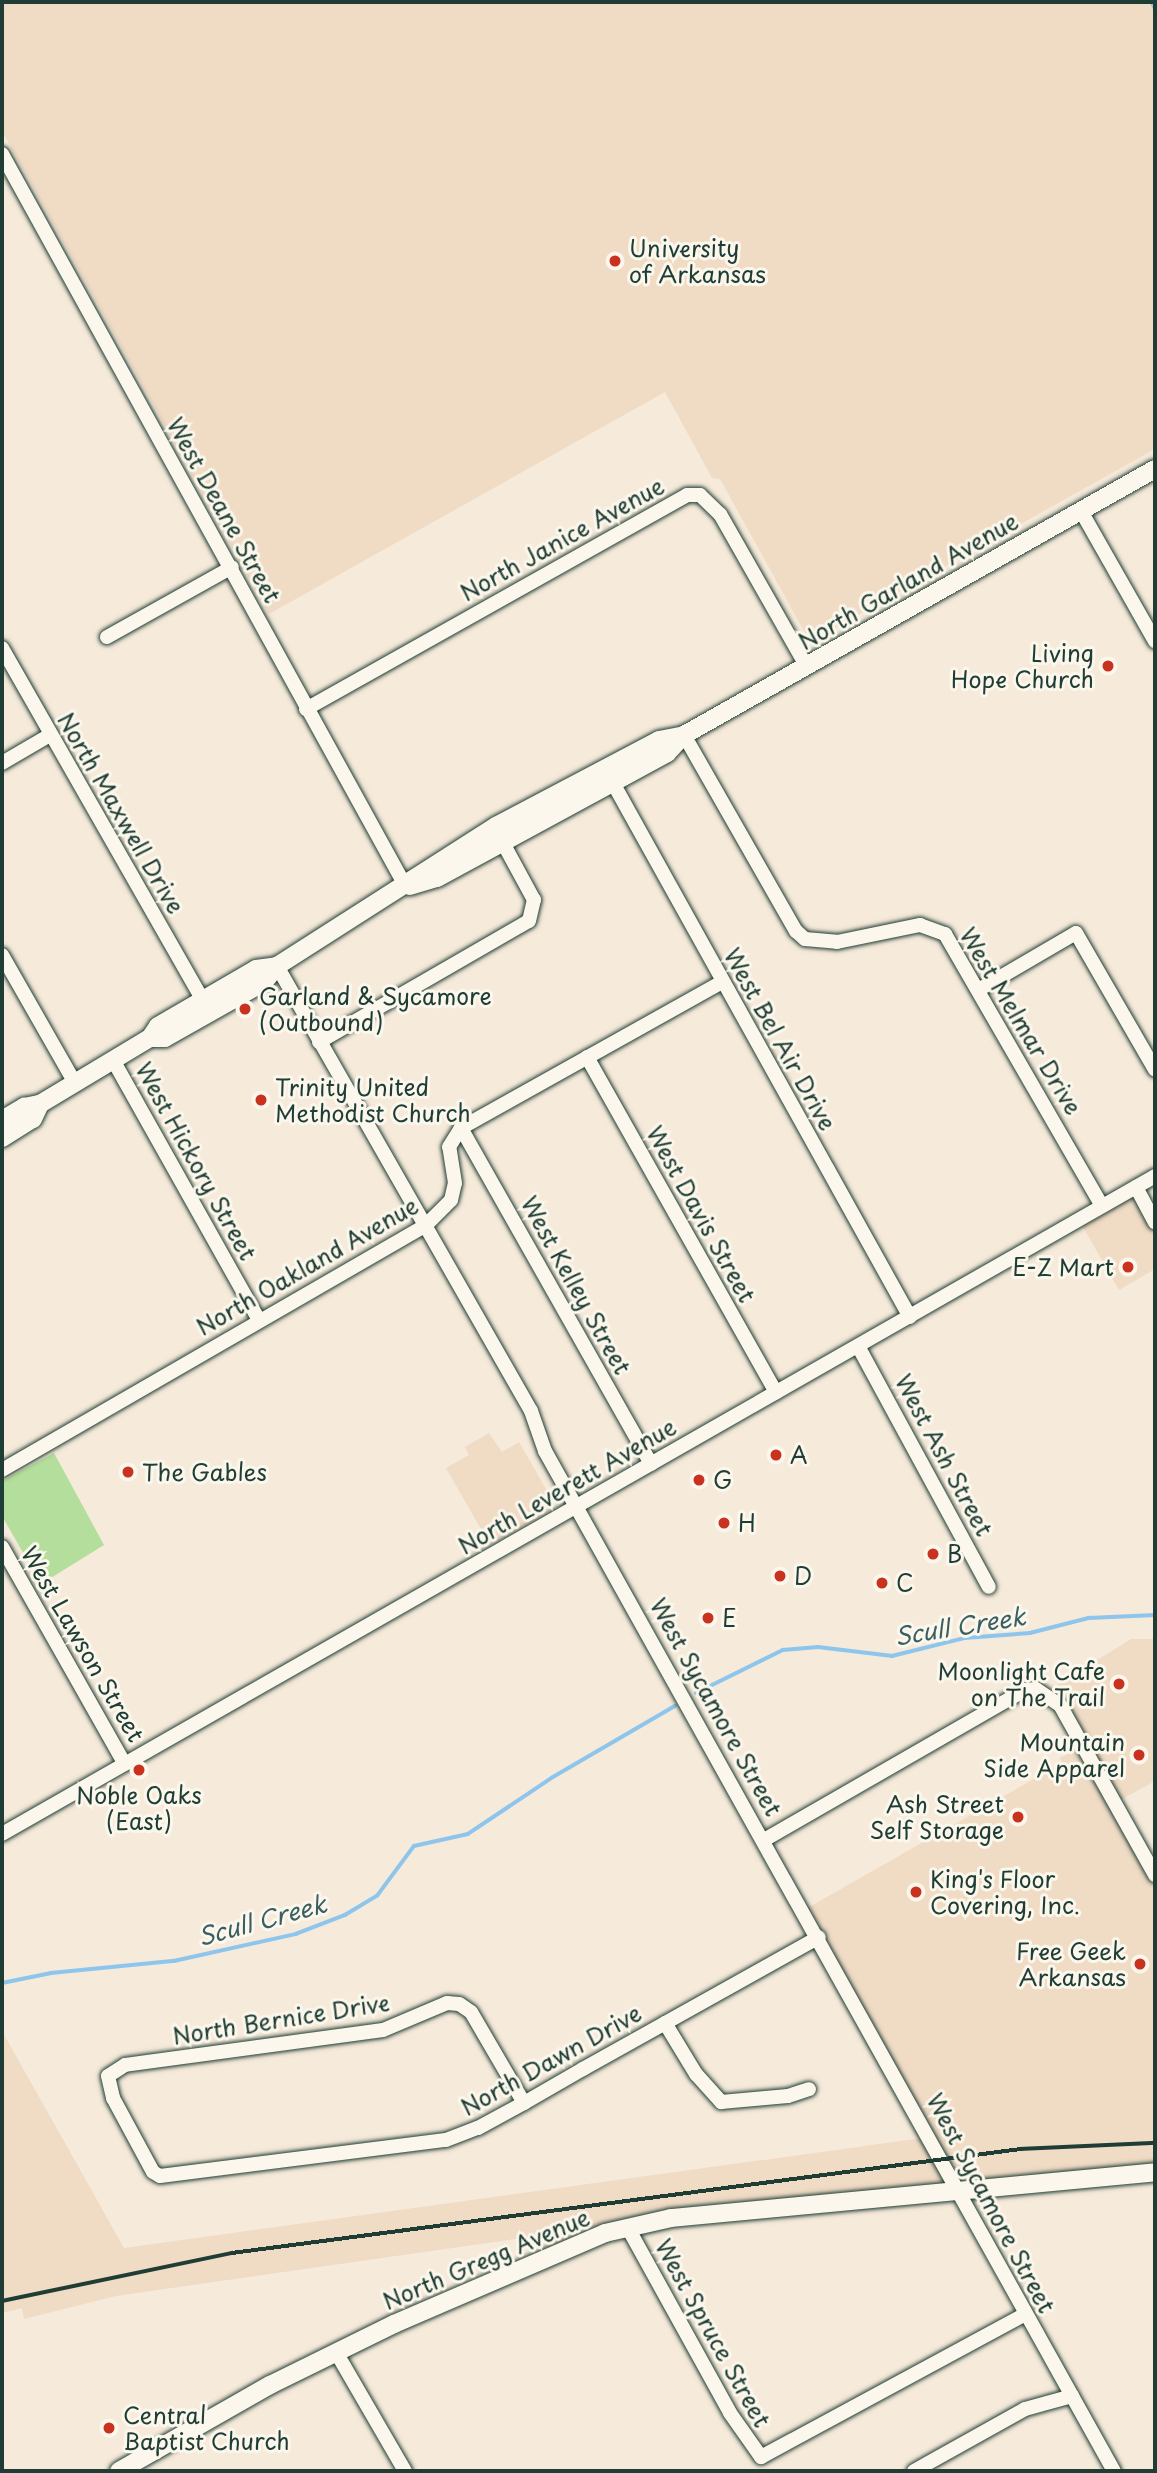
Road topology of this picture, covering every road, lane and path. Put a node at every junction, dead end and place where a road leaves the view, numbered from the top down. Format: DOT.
graph roads {
  1 [pos="2,154"];
  2 [pos="1155,469"];
  3 [pos="1081,511"];
  4 [pos="232,567"];
  5 [pos="107,637"];
  6 [pos="1155,641"];
  7 [pos="2,648"];
  8 [pos="807,667"];
  9 [pos="306,709"];
  10 [pos="50,735"];
  11 [pos="684,735"];
  12 [pos="2,763"];
  13 [pos="612,783"];
  14 [pos="502,841"];
  15 [pos="406,887"];
  16 [pos="2,955"];
  17 [pos="277,966"];
  18 [pos="722,982"];
  19 [pos="979,989"];
  20 [pos="202,999"];
  21 [pos="150,1038"];
  22 [pos="319,1042"];
  23 [pos="587,1057"];
  24 [pos="113,1060"];
  25 [pos="1155,1070"];
  26 [pos="75,1083"];
  27 [pos="40,1104"];
  28 [pos="2,1120"];
  29 [pos="461,1128"];
  30 [pos="2,1138"];
  31 [pos="1155,1176"];
  32 [pos="1136,1187"];
  33 [pos="1102,1206"];
  34 [pos="1155,1222"];
  35 [pos="425,1226"];
  36 [pos="910,1317"];
  37 [pos="259,1320"];
  38 [pos="858,1346"];
  39 [pos="776,1392"];
  40 [pos="651,1464"];
  41 [pos="2,1470"];
  42 [pos="577,1507"];
  43 [pos="2,1547"];
  44 [pos="989,1587"];
  45 [pos="125,1764"];
  46 [pos="2,1834"];
  47 [pos="764,1840"];
  48 [pos="1155,1875"];
  49 [pos="819,1937"];
  50 [pos="666,2023"];
  51 [pos="809,2089"];
  52 [pos="523,2103"];
  53 [pos="1155,2172"];
  54 [pos="160,2176"];
  55 [pos="960,2189"];
  56 [pos="628,2228"];
  57 [pos="1025,2314"];
  58 [pos="336,2352"];
  59 [pos="1072,2396"];
  60 [pos="119,2471"];
  61 [pos="405,2471"];
  62 [pos="914,2471"];
  63 [pos="1114,2471"];
  1 -- 4 [label="street, West Deane Street"];
  2 -- 3 [label="main road, North Garland Avenue"];
  3 -- 6 [label="street"];
  3 -- 8 [label="main road, North Garland Avenue"];
  4 -- 5 [label="street"];
  4 -- 9 [label="street, West Deane Street"];
  7 -- 10 [label="street, North Maxwell Drive"];
  8 -- 9 [label="street, North Janice Avenue"];
  8 -- 11 [label="main road, North Garland Avenue"];
  9 -- 15 [label="street, West Deane Street"];
  10 -- 12 [label="street"];
  10 -- 20 [label="street, North Maxwell Drive"];
  11 -- 13 [label="main road, North Garland Avenue"];
  11 -- 15 [label="main road, North Garland Avenue"];
  11 -- 19 [label="street, West Melmar Drive"];
  13 -- 14 [label="main road, North Garland Avenue"];
  13 -- 18 [label="street, West Bel Air Drive"];
  14 -- 15 [label="main road, North Garland Avenue"];
  14 -- 22 [label="street"];
  15 -- 17 [label="main road, North Garland Avenue"];
  16 -- 26 [label="street"];
  17 -- 20 [label="main road, North Garland Avenue"];
  17 -- 21 [label="main road, North Garland Avenue"];
  17 -- 22 [label="street, West Sycamore Street"];
  18 -- 23 [label="street"];
  18 -- 36 [label="street, West Bel Air Drive"];
  19 -- 25 [label="street"];
  19 -- 33 [label="street, West Melmar Drive"];
  20 -- 21 [label="main road, North Garland Avenue"];
  21 -- 24 [label="main road, North Garland Avenue"];
  22 -- 35 [label="street, West Sycamore Street"];
  23 -- 29 [label="street"];
  23 -- 39 [label="street, West Davis Street"];
  24 -- 26 [label="main road, North Garland Avenue"];
  24 -- 37 [label="street, West Hickory Street"];
  26 -- 27 [label="main road, North Garland Avenue"];
  27 -- 28 [label="main road, North Garland Avenue"];
  27 -- 30 [label="main road, North Garland Avenue"];
  29 -- 35 [label="street, North Oakland Avenue"];
  29 -- 40 [label="street, West Kelley Street"];
  31 -- 32 [label="street, North Leverett Avenue"];
  32 -- 33 [label="street, North Leverett Avenue"];
  32 -- 34 [label="street"];
  33 -- 36 [label="street, North Leverett Avenue"];
  35 -- 37 [label="street, North Oakland Avenue"];
  35 -- 42 [label="street, West Sycamore Street"];
  36 -- 38 [label="street, North Leverett Avenue"];
  37 -- 41 [label="street, North Oakland Avenue"];
  38 -- 39 [label="street, North Leverett Avenue"];
  38 -- 44 [label="street, West Ash Street"];
  39 -- 40 [label="street, North Leverett Avenue"];
  40 -- 42 [label="street, North Leverett Avenue"];
  42 -- 45 [label="street, North Leverett Avenue"];
  42 -- 47 [label="street, West Sycamore Street"];
  43 -- 45 [label="street, West Lawson Street"];
  45 -- 46 [label="street, North Leverett Avenue"];
  47 -- 48 [label="street"];
  47 -- 49 [label="street, West Sycamore Street"];
  49 -- 50 [label="street, North Dawn Drive"];
  49 -- 55 [label="street, West Sycamore Street"];
  50 -- 51 [label="street"];
  50 -- 52 [label="street, North Dawn Drive"];
  52 -- 54 [label="street, North Dawn Drive"];
  52 -- 54 [label="street, North Bernice Drive"];
  53 -- 55 [label="main road, North Gregg Avenue"];
  55 -- 56 [label="main road, North Gregg Avenue"];
  55 -- 57 [label="street, West Sycamore Street"];
  56 -- 57 [label="street, West Spruce Street"];
  56 -- 58 [label="main road, North Gregg Avenue"];
  57 -- 59 [label="street, West Sycamore Street"];
  58 -- 60 [label="main road, North Gregg Avenue"];
  58 -- 61 [label="street"];
  59 -- 62 [label="street"];
  59 -- 63 [label="street, West Sycamore Street"];
}
